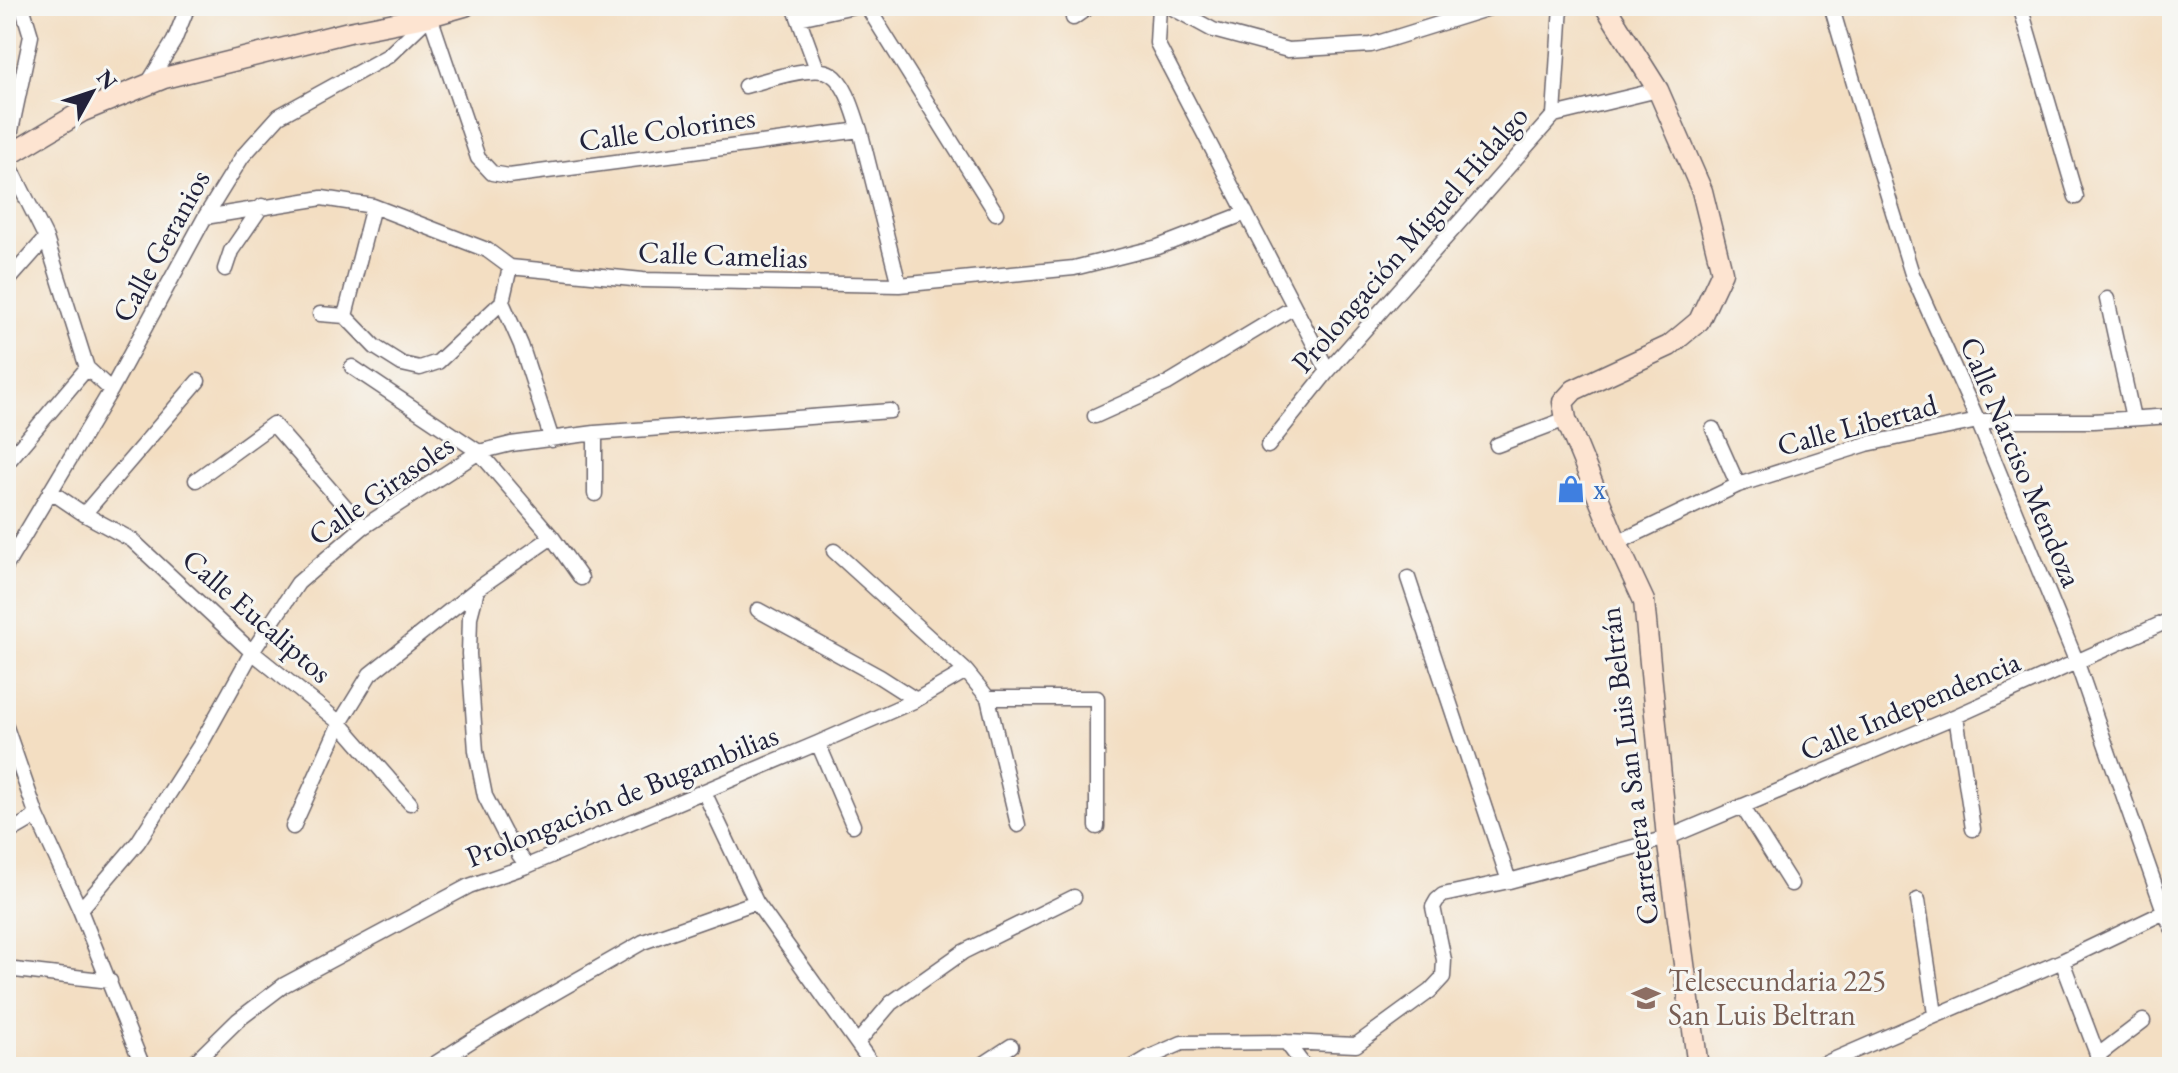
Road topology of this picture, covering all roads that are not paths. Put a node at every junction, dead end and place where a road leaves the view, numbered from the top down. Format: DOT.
graph roads {
  1 [pos="22,6"];
  2 [pos="188,6"];
  3 [pos="465,6"];
  4 [pos="854,6"];
  5 [pos="863,6"];
  6 [pos="1090,6"];
  7 [pos="1159,6"];
  8 [pos="1169,6"];
  9 [pos="1496,6"];
  10 [pos="1561,6"];
  11 [pos="1605,6"];
  12 [pos="2020,6"];
  13 [pos="796,12"];
  14 [pos="1833,12"];
  15 [pos="430,16"];
  16 [pos="1073,18"];
  17 [pos="817,69"];
  18 [pos="147,85"];
  19 [pos="745,86"];
  20 [pos="1658,90"];
  21 [pos="1554,115"];
  22 [pos="860,130"];
  23 [pos="6,156"];
  24 [pos="2076,197"];
  25 [pos="262,206"];
  26 [pos="373,206"];
  27 [pos="996,213"];
  28 [pos="1246,213"];
  29 [pos="205,217"];
  30 [pos="46,238"];
  31 [pos="510,267"];
  32 [pos="225,269"];
  33 [pos="6,283"];
  34 [pos="899,285"];
  35 [pos="2107,299"];
  36 [pos="502,302"];
  37 [pos="1294,307"];
  38 [pos="320,314"];
  39 [pos="345,316"];
  40 [pos="352,367"];
  41 [pos="87,368"];
  42 [pos="1328,371"];
  43 [pos="198,381"];
  44 [pos="111,390"];
  45 [pos="890,411"];
  46 [pos="1095,416"];
  47 [pos="2172,416"];
  48 [pos="2133,418"];
  49 [pos="1566,419"];
  50 [pos="1978,421"];
  51 [pos="1713,429"];
  52 [pos="595,433"];
  53 [pos="552,440"];
  54 [pos="1497,445"];
  55 [pos="1268,446"];
  56 [pos="479,452"];
  57 [pos="6,464"];
  58 [pos="202,476"];
  59 [pos="1738,485"];
  60 [pos="50,491"];
  61 [pos="595,494"];
  62 [pos="84,514"];
  63 [pos="363,527"];
  64 [pos="552,537"];
  65 [pos="1617,543"];
  66 [pos="834,551"];
  67 [pos="6,566"];
  68 [pos="581,578"];
  69 [pos="1408,578"];
  70 [pos="477,589"];
  71 [pos="758,610"];
  72 [pos="2172,619"];
  73 [pos="252,652"];
  74 [pos="2077,663"];
  75 [pos="966,671"];
  76 [pos="988,698"];
  77 [pos="916,700"];
  78 [pos="1956,716"];
  79 [pos="340,723"];
  80 [pos="6,727"];
  81 [pos="818,743"];
  82 [pos="704,792"];
  83 [pos="410,803"];
  84 [pos="1742,806"];
  85 [pos="37,816"];
  86 [pos="853,825"];
  87 [pos="1018,825"];
  88 [pos="293,827"];
  89 [pos="1097,827"];
  90 [pos="1973,829"];
  91 [pos="6,834"];
  92 [pos="1667,838"];
  93 [pos="527,866"];
  94 [pos="1509,881"];
  95 [pos="1791,884"];
  96 [pos="1074,897"];
  97 [pos="1918,900"];
  98 [pos="756,902"];
  99 [pos="80,910"];
  100 [pos="2168,910"];
  101 [pos="2172,928"];
  102 [pos="2062,961"];
  103 [pos="6,969"];
  104 [pos="110,981"];
  105 [pos="1935,1014"];
  106 [pos="2143,1021"];
  107 [pos="1286,1042"];
  108 [pos="857,1043"];
  109 [pos="1011,1046"];
  110 [pos="2100,1062"];
  111 [pos="1140,1065"];
  112 [pos="143,1067"];
  113 [pos="190,1067"];
  114 [pos="430,1067"];
  115 [pos="874,1067"];
  116 [pos="979,1067"];
  117 [pos="1305,1067"];
  118 [pos="1698,1067"];
  119 [pos="1817,1067"];
  1 -- 23 [label="street"];
  2 -- 18 [label="street"];
  3 -- 15 [label="main road"];
  4 -- 13 [label="street"];
  5 -- 27 [label="street"];
  6 -- 16 [label="street"];
  7 -- 28 [label="street"];
  8 -- 9 [label="street"];
  10 -- 21 [label="street, Prolongación Miguel Hidalgo"];
  11 -- 20 [label="main road"];
  12 -- 24 [label="street"];
  13 -- 17 [label="street"];
  14 -- 50 [label="street, Calle Narciso Mendoza"];
  15 -- 18 [label="main road"];
  15 -- 22 [label="street, Calle Colorines"];
  15 -- 29 [label="street, Calle Geranios"];
  17 -- 19 [label="street"];
  17 -- 22 [label="street"];
  18 -- 23 [label="main road"];
  20 -- 21 [label="street"];
  20 -- 49 [label="main road"];
  21 -- 42 [label="street, Prolongación Miguel Hidalgo"];
  22 -- 34 [label="street"];
  23 -- 30 [label="street"];
  25 -- 26 [label="street, Calle Camelias"];
  25 -- 29 [label="street, Calle Camelias"];
  25 -- 32 [label="street"];
  26 -- 31 [label="street, Calle Camelias"];
  26 -- 39 [label="street"];
  28 -- 34 [label="street, Calle Camelias"];
  28 -- 37 [label="street"];
  29 -- 44 [label="street, Calle Geranios"];
  30 -- 33 [label="street"];
  30 -- 41 [label="street"];
  31 -- 34 [label="street, Calle Camelias"];
  31 -- 36 [label="street"];
  35 -- 48 [label="street"];
  36 -- 39 [label="street"];
  36 -- 53 [label="street"];
  37 -- 42 [label="street"];
  37 -- 46 [label="street"];
  38 -- 39 [label="street"];
  40 -- 56 [label="street"];
  41 -- 44 [label="street"];
  41 -- 57 [label="street"];
  42 -- 55 [label="street, Prolongación Miguel Hidalgo"];
  43 -- 62 [label="street"];
  44 -- 60 [label="street, Calle Geranios"];
  45 -- 52 [label="street, Calle Girasoles"];
  47 -- 48 [label="street, Calle Libertad"];
  48 -- 50 [label="street, Calle Libertad"];
  49 -- 54 [label="street"];
  49 -- 65 [label="main road, Carretera a San Luis Beltrán"];
  50 -- 59 [label="street, Calle Libertad"];
  50 -- 74 [label="street, Calle Narciso Mendoza"];
  51 -- 59 [label="street"];
  52 -- 53 [label="street, Calle Girasoles"];
  52 -- 61 [label="street"];
  53 -- 56 [label="street, Calle Girasoles"];
  56 -- 63 [label="street, Calle Girasoles"];
  56 -- 64 [label="street"];
  58 -- 63 [label="street"];
  59 -- 65 [label="street, Calle Libertad"];
  60 -- 62 [label="street, Calle Eucaliptos"];
  60 -- 67 [label="street, Calle Geranios"];
  62 -- 73 [label="street, Calle Eucaliptos"];
  63 -- 73 [label="street, Calle Girasoles"];
  64 -- 68 [label="street"];
  64 -- 70 [label="street"];
  65 -- 92 [label="main road, Carretera a San Luis Beltrán"];
  66 -- 75 [label="street"];
  69 -- 94 [label="street"];
  70 -- 79 [label="street"];
  70 -- 93 [label="street"];
  71 -- 77 [label="street"];
  72 -- 74 [label="street, Calle Independencia"];
  73 -- 79 [label="street, Calle Eucaliptos"];
  73 -- 99 [label="street, Calle Girasoles"];
  74 -- 78 [label="street, Calle Independencia"];
  74 -- 100 [label="street, Calle Narciso Mendoza"];
  75 -- 76 [label="street"];
  75 -- 77 [label="street, Prolongación de Bugambilias"];
  76 -- 87 [label="street"];
  76 -- 89 [label="street"];
  77 -- 81 [label="street, Prolongación de Bugambilias"];
  78 -- 84 [label="street, Calle Independencia"];
  78 -- 90 [label="street"];
  79 -- 83 [label="street, Calle Eucaliptos"];
  79 -- 88 [label="street"];
  80 -- 85 [label="street"];
  81 -- 82 [label="street, Prolongación de Bugambilias"];
  81 -- 86 [label="street"];
  82 -- 93 [label="street, Prolongación de Bugambilias"];
  82 -- 98 [label="street"];
  84 -- 92 [label="street, Calle Independencia"];
  84 -- 95 [label="street"];
  85 -- 91 [label="street"];
  85 -- 99 [label="street"];
  92 -- 94 [label="street, Calle Independencia"];
  92 -- 118 [label="main road, Carretera a San Luis Beltrán"];
  93 -- 113 [label="street, Prolongación de Bugambilias"];
  94 -- 107 [label="street, Calle Independencia"];
  96 -- 108 [label="street"];
  97 -- 105 [label="street"];
  98 -- 108 [label="street"];
  98 -- 114 [label="street"];
  99 -- 104 [label="street"];
  100 -- 101 [label="street, Calle Narciso Mendoza"];
  100 -- 102 [label="street"];
  102 -- 105 [label="street"];
  102 -- 110 [label="street"];
  103 -- 104 [label="street"];
  104 -- 112 [label="street"];
  105 -- 119 [label="street"];
  106 -- 110 [label="street"];
  107 -- 111 [label="street"];
  107 -- 117 [label="street"];
  108 -- 115 [label="street"];
  109 -- 116 [label="street"];
}
